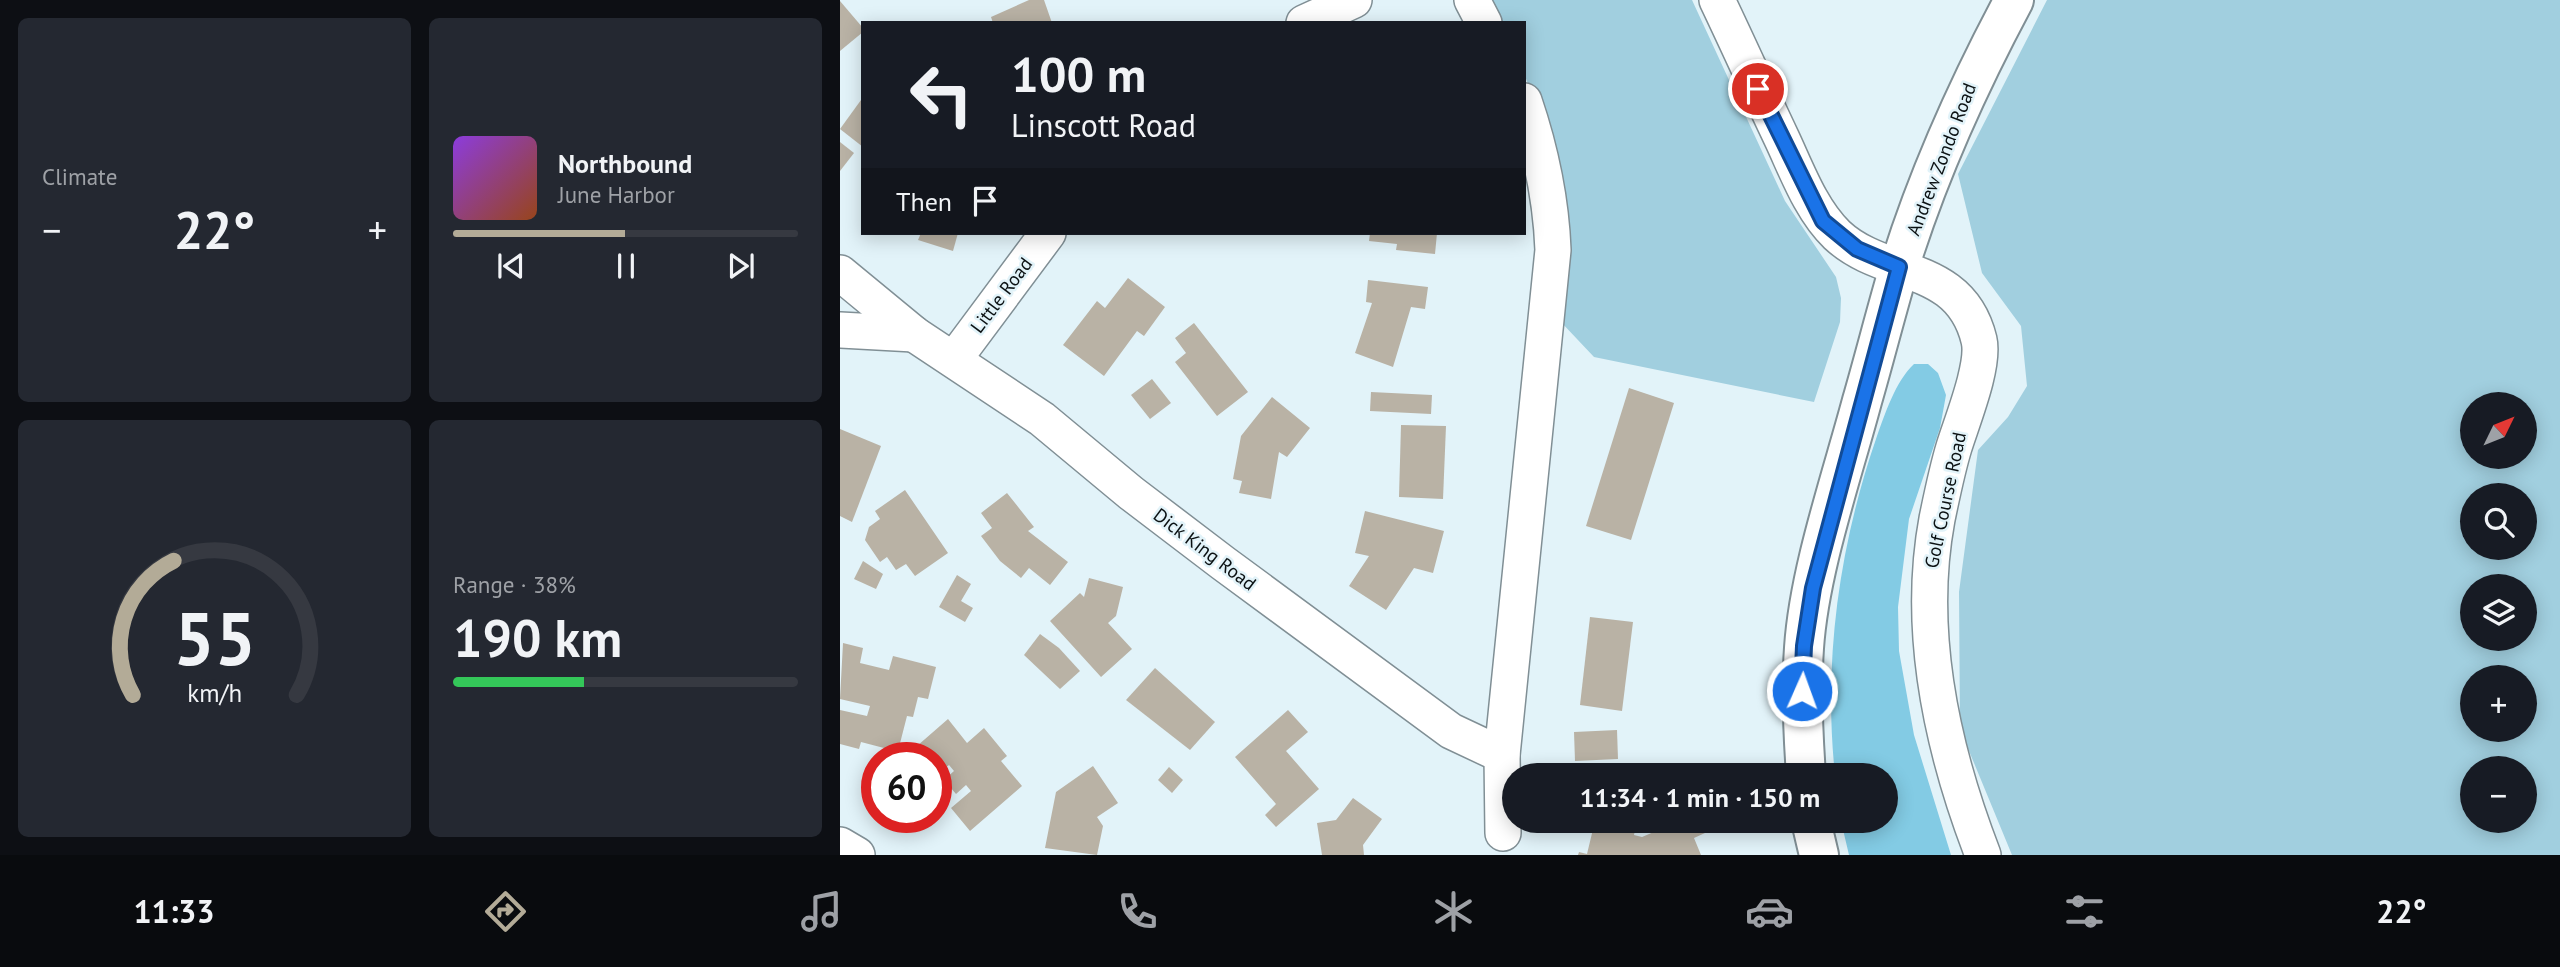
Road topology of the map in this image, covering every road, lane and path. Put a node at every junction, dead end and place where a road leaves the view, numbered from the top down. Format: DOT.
graph roads {
  1 [pos="1353,0"];
  2 [pos="1472,0"];
  3 [pos="1717,0"];
  4 [pos="2014,0"];
  5 [pos="1308,21"];
  6 [pos="1483,21"];
  7 [pos="1526,107"];
  8 [pos="1047,235"];
  9 [pos="1899,267"];
  10 [pos="840,273"];
  11 [pos="840,331"];
  12 [pos="914,334"];
  13 [pos="955,358"];
  14 [pos="1502,755"];
  15 [pos="1502,763"];
  16 [pos="1805,763"];
  17 [pos="1814,833"];
  18 [pos="840,845"];
  19 [pos="857,855"];
  20 [pos="1819,855"];
  21 [pos="1983,855"];
  1 -- 5 [label="street"];
  2 -- 6 [label="street"];
  3 -- 9 [label="street, Golf Course Road"];
  4 -- 9 [label="main road, Andrew Zondo Road"];
  7 -- 14 [label="street"];
  8 -- 13 [label="street, Little Road"];
  9 -- 16 [label="main road, Andrew Zondo Road"];
  9 -- 21 [label="street, Golf Course Road"];
  10 -- 12 [label="street, Dick King Road"];
  11 -- 12 [label="street, Dick King Road"];
  12 -- 13 [label="street, Dick King Road"];
  13 -- 14 [label="street, Dick King Road"];
  14 -- 15 [label="street"];
  17 -- 20 [label="main road"];
  18 -- 19 [label="street"];
}
